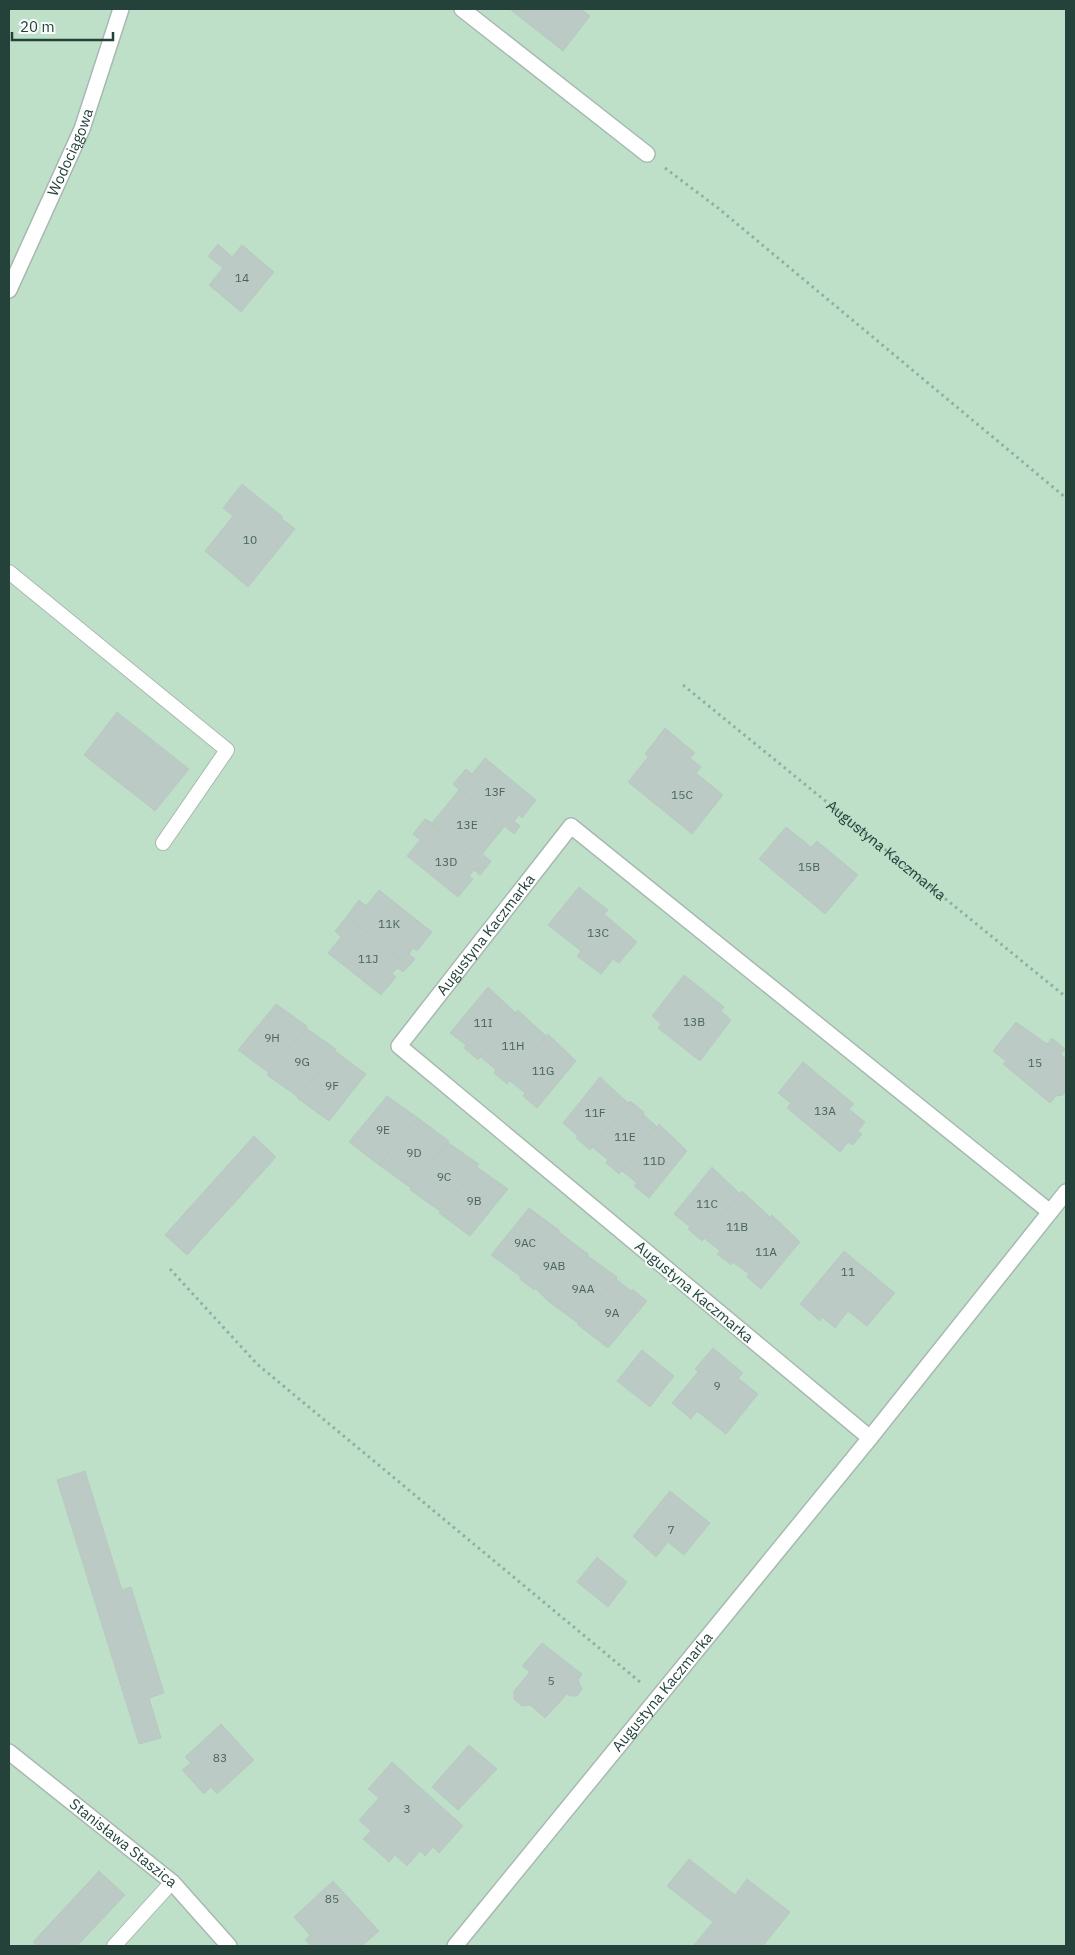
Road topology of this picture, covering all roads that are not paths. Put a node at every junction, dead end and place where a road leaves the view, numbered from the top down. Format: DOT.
graph roads {
  1 [pos="121,9"];
  2 [pos="462,9"];
  3 [pos="647,154"];
  4 [pos="9,290"];
  5 [pos="9,572"];
  6 [pos="163,843"];
  7 [pos="1066,1192"];
  8 [pos="1050,1212"];
  9 [pos="870,1438"];
  10 [pos="9,1752"];
  11 [pos="172,1882"];
  12 [pos="114,1946"];
  13 [pos="229,1946"];
  14 [pos="455,1946"];
  1 -- 4 [label="street, Wodociągowa"];
  2 -- 3 [label="street"];
  5 -- 6 [label="lane"];
  7 -- 8 [label="street, Augustyna Kaczmarka"];
  8 -- 9 [label="street, Augustyna Kaczmarka"];
  8 -- 9 [label="street, Augustyna Kaczmarka"];
  9 -- 14 [label="street, Augustyna Kaczmarka"];
  10 -- 11 [label="street, Stanisława Staszica"];
  11 -- 12 [label="lane"];
  11 -- 13 [label="street, Stanisława Staszica"];
}
